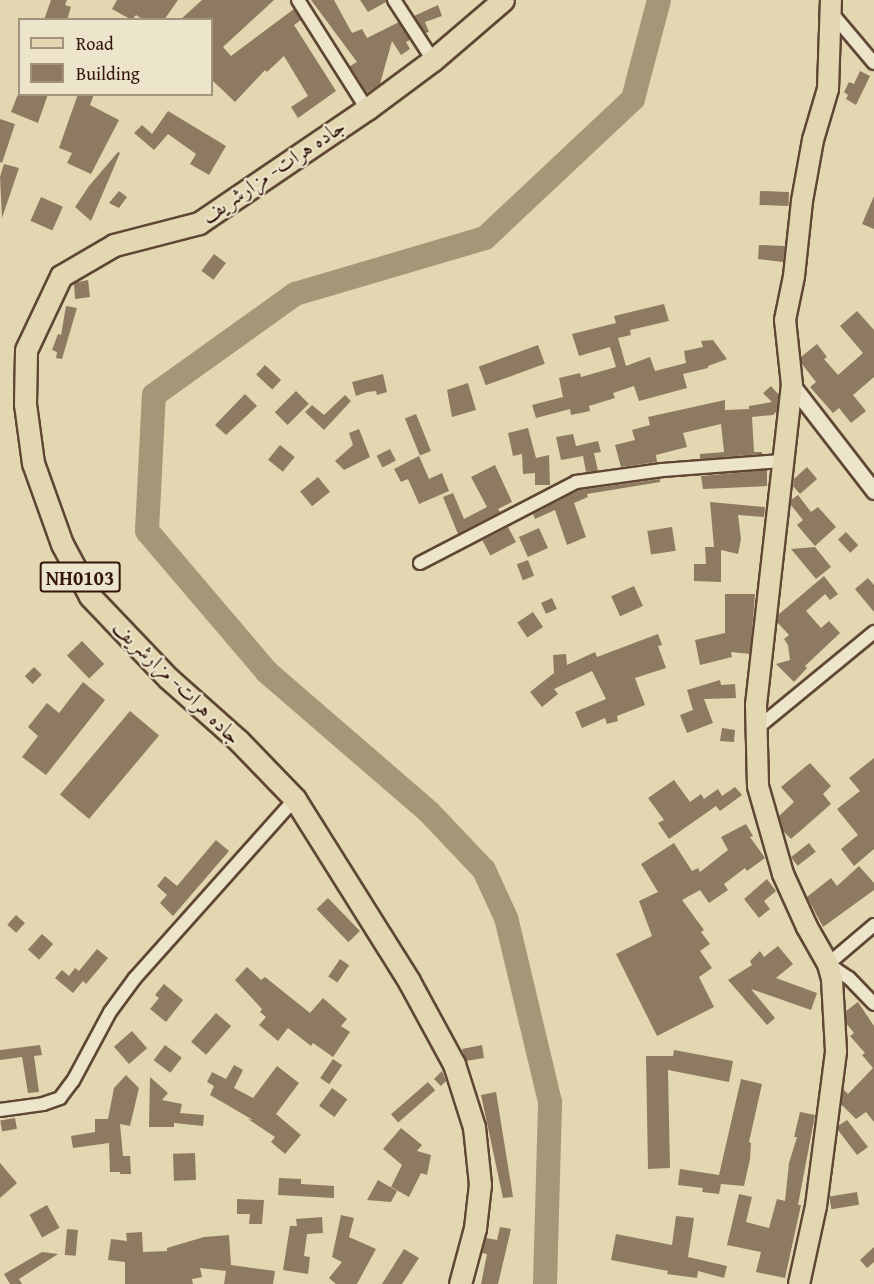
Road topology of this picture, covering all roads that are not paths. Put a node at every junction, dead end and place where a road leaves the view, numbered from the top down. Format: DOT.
graph roads {
  1 [pos="298,0"];
  2 [pos="394,0"];
  3 [pos="503,0"];
  4 [pos="831,5"];
  5 [pos="433,60"];
  6 [pos="874,63"];
  7 [pos="367,109"];
  8 [pos="792,385"];
  9 [pos="782,461"];
  10 [pos="874,491"];
  11 [pos="420,563"];
  12 [pos="874,632"];
  13 [pos="756,729"];
  14 [pos="295,799"];
  15 [pos="874,925"];
  16 [pos="828,964"];
  17 [pos="874,1004"];
  18 [pos="0,1110"];
  19 [pos="460,1284"];
  20 [pos="799,1284"];
  1 -- 7 [label="street"];
  2 -- 5 [label="street"];
  3 -- 5 [label="highway, جاده هرات- مزارشریف / NH0103"];
  4 -- 6 [label="street"];
  4 -- 8 [label="main road"];
  5 -- 7 [label="highway, جاده هرات- مزارشریف / NH0103"];
  7 -- 14 [label="highway, جاده هرات- مزارشریف / NH0103"];
  8 -- 9 [label="main road"];
  8 -- 10 [label="street"];
  9 -- 11 [label="street"];
  9 -- 13 [label="main road"];
  12 -- 13 [label="street"];
  13 -- 16 [label="main road"];
  14 -- 18 [label="street"];
  14 -- 19 [label="highway, جاده هرات- مزارشریف / NH0103"];
  15 -- 16 [label="street"];
  16 -- 17 [label="street"];
  16 -- 20 [label="main road"];
}
